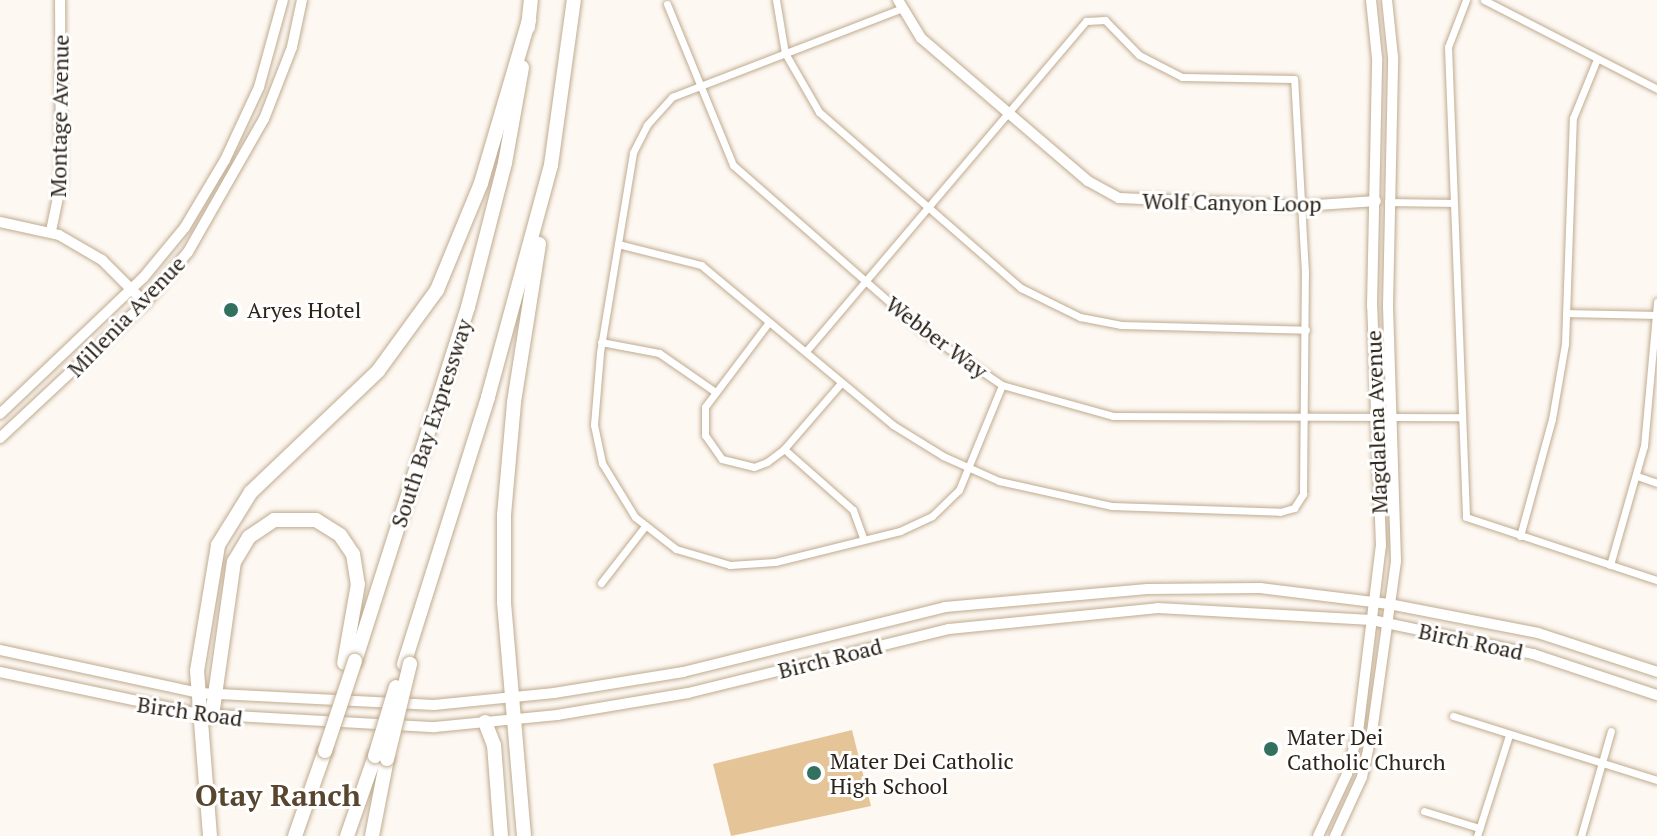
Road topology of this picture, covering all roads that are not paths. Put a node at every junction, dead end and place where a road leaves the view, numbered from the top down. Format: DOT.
graph roads {
  1 [pos="60,0"];
  2 [pos="283,0"];
  3 [pos="302,0"];
  4 [pos="531,0"];
  5 [pos="574,0"];
  6 [pos="776,0"];
  7 [pos="1371,0"];
  8 [pos="1387,0"];
  9 [pos="1466,0"];
  10 [pos="1484,0"];
  11 [pos="667,4"];
  12 [pos="899,4"];
  13 [pos="529,20"];
  14 [pos="785,53"];
  15 [pos="1597,59"];
  16 [pos="696,86"];
  17 [pos="1657,89"];
  18 [pos="257,93"];
  19 [pos="272,99"];
  20 [pos="1010,112"];
  21 [pos="551,165"];
  22 [pos="1372,201"];
  23 [pos="1388,202"];
  24 [pos="1454,203"];
  25 [pos="926,206"];
  26 [pos="1303,206"];
  27 [pos="0,222"];
  28 [pos="51,231"];
  29 [pos="618,244"];
  30 [pos="864,279"];
  31 [pos="131,289"];
  32 [pos="1657,302"];
  33 [pos="145,303"];
  34 [pos="1566,313"];
  35 [pos="1656,315"];
  36 [pos="769,322"];
  37 [pos="1306,330"];
  38 [pos="601,342"];
  39 [pos="806,351"];
  40 [pos="1655,369"];
  41 [pos="841,383"];
  42 [pos="1002,385"];
  43 [pos="714,391"];
  44 [pos="0,414"];
  45 [pos="1301,416"];
  46 [pos="1377,416"];
  47 [pos="1393,416"];
  48 [pos="1461,417"];
  49 [pos="0,438"];
  50 [pos="784,449"];
  51 [pos="968,468"];
  52 [pos="1637,476"];
  53 [pos="1657,483"];
  54 [pos="645,526"];
  55 [pos="1520,536"];
  56 [pos="863,538"];
  57 [pos="1610,565"];
  58 [pos="1657,580"];
  59 [pos="601,583"];
  60 [pos="1375,602"];
  61 [pos="1389,604"];
  62 [pos="1372,620"];
  63 [pos="1387,623"];
  64 [pos="0,650"];
  65 [pos="350,662"];
  66 [pos="0,672"];
  67 [pos="1657,672"];
  68 [pos="207,693"];
  69 [pos="1657,695"];
  70 [pos="514,698"];
  71 [pos="206,715"];
  72 [pos="1453,716"];
  73 [pos="516,720"];
  74 [pos="485,722"];
  75 [pos="1611,731"];
  76 [pos="1509,735"];
  77 [pos="381,757"];
  78 [pos="1602,760"];
  79 [pos="1657,780"];
  80 [pos="1424,811"];
  81 [pos="1478,832"];
  82 [pos="210,836"];
  83 [pos="295,836"];
  84 [pos="347,836"];
  85 [pos="372,836"];
  86 [pos="501,836"];
  87 [pos="524,836"];
  88 [pos="1318,836"];
  89 [pos="1335,836"];
  90 [pos="1581,836"];
  1 -- 28 [label="street, Montage Avenue"];
  2 -- 18 [label="street, Millenia Avenue"];
  3 -- 19 [label="street, Millenia Avenue"];
  4 -- 13 [label="highway, South Bay Expressway"];
  5 -- 21 [label="highway, South Bay Expressway"];
  6 -- 14 [label="street"];
  7 -- 22 [label="street, Magdalena Avenue"];
  8 -- 23 [label="street, Magdalena Avenue"];
  9 -- 24 [label="street"];
  10 -- 15 [label="street"];
  11 -- 16 [label="street, Webber Way"];
  12 -- 14 [label="street"];
  12 -- 20 [label="street, Wolf Canyon Loop"];
  13 -- 65 [label="highway, South Bay Expressway"];
  13 -- 68 [label="highway"];
  14 -- 16 [label="street"];
  14 -- 25 [label="street"];
  15 -- 17 [label="street"];
  15 -- 34 [label="street"];
  16 -- 29 [label="street"];
  16 -- 30 [label="street, Webber Way"];
  18 -- 19 [label="street"];
  18 -- 31 [label="street, Millenia Avenue"];
  19 -- 33 [label="street, Millenia Avenue"];
  20 -- 25 [label="street"];
  20 -- 26 [label="street, Wolf Canyon Loop"];
  20 -- 26 [label="street"];
  21 -- 70 [label="highway"];
  21 -- 77 [label="highway, South Bay Expressway, bridge"];
  22 -- 23 [label="street, Wolf Canyon Loop"];
  22 -- 26 [label="street, Wolf Canyon Loop"];
  22 -- 46 [label="street, Magdalena Avenue"];
  23 -- 24 [label="street, Wolf Canyon Loop"];
  23 -- 47 [label="street, Magdalena Avenue"];
  24 -- 48 [label="street"];
  25 -- 30 [label="street"];
  25 -- 37 [label="street"];
  26 -- 37 [label="street"];
  27 -- 28 [label="street"];
  28 -- 31 [label="street"];
  29 -- 36 [label="street"];
  29 -- 38 [label="street"];
  30 -- 39 [label="street"];
  30 -- 42 [label="street, Webber Way"];
  31 -- 33 [label="street"];
  31 -- 44 [label="street, Millenia Avenue"];
  32 -- 35 [label="street"];
  33 -- 49 [label="street, Millenia Avenue"];
  34 -- 35 [label="street"];
  34 -- 55 [label="street"];
  35 -- 40 [label="street"];
  36 -- 39 [label="street"];
  36 -- 43 [label="street"];
  37 -- 45 [label="street"];
  38 -- 43 [label="street"];
  38 -- 54 [label="street"];
  39 -- 41 [label="street"];
  40 -- 52 [label="street"];
  41 -- 50 [label="street"];
  41 -- 51 [label="street"];
  42 -- 45 [label="street, Webber Way"];
  42 -- 51 [label="street"];
  43 -- 50 [label="street"];
  45 -- 46 [label="street, Webber Way"];
  45 -- 51 [label="street"];
  46 -- 47 [label="street, Webber Way"];
  46 -- 60 [label="street, Magdalena Avenue"];
  47 -- 48 [label="street, Webber Way"];
  47 -- 61 [label="street, Magdalena Avenue"];
  48 -- 55 [label="street"];
  50 -- 56 [label="street"];
  51 -- 56 [label="street"];
  52 -- 53 [label="street"];
  52 -- 57 [label="street"];
  54 -- 56 [label="street"];
  54 -- 59 [label="street"];
  55 -- 57 [label="street"];
  57 -- 58 [label="street"];
  60 -- 61 [label="street, Birch Road"];
  60 -- 62 [label="street, Magdalena Avenue"];
  60 -- 70 [label="street, Birch Road"];
  61 -- 63 [label="street, Magdalena Avenue"];
  61 -- 67 [label="street, Birch Road"];
  62 -- 63 [label="street, Birch Road"];
  62 -- 73 [label="street, Birch Road"];
  62 -- 88 [label="street, Magdalena Avenue"];
  63 -- 69 [label="street, Birch Road"];
  63 -- 89 [label="street, Magdalena Avenue"];
  64 -- 68 [label="street, Birch Road"];
  65 -- 68 [label="highway"];
  65 -- 83 [label="highway, South Bay Expressway, bridge"];
  66 -- 71 [label="street, Birch Road"];
  68 -- 70 [label="street, Birch Road"];
  68 -- 71 [label="highway"];
  70 -- 73 [label="highway"];
  71 -- 74 [label="street, Birch Road"];
  71 -- 82 [label="highway"];
  72 -- 76 [label="street"];
  73 -- 74 [label="street, Birch Road"];
  73 -- 87 [label="highway"];
  74 -- 86 [label="highway"];
  75 -- 78 [label="street"];
  76 -- 78 [label="street"];
  76 -- 81 [label="street"];
  77 -- 84 [label="highway"];
  77 -- 85 [label="highway"];
  78 -- 79 [label="street"];
  78 -- 90 [label="street"];
  80 -- 81 [label="street"];
}
